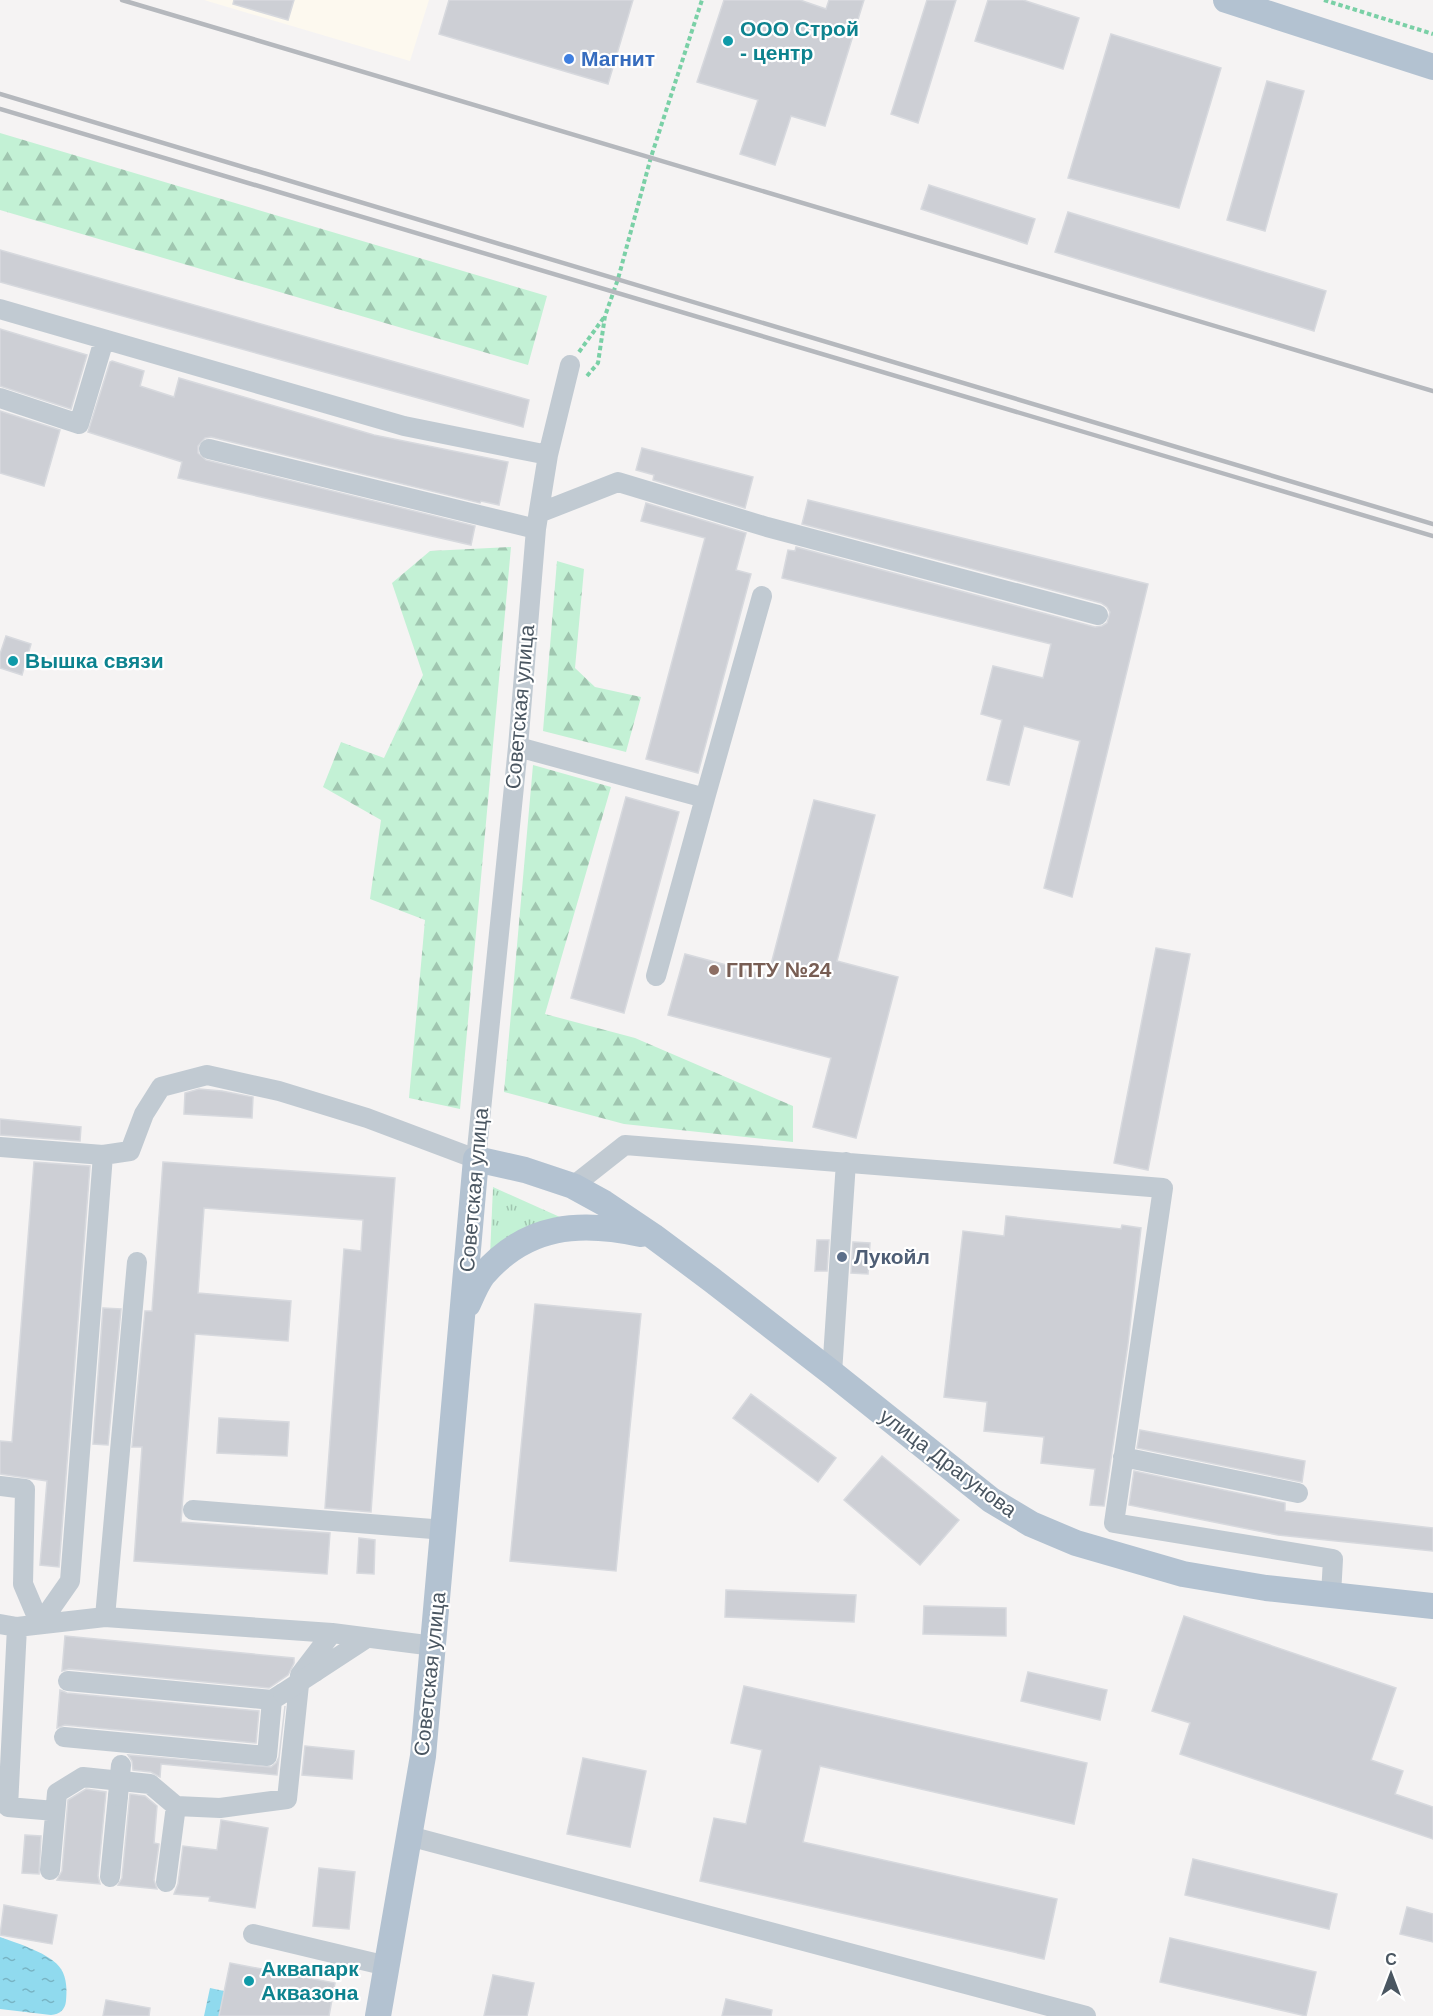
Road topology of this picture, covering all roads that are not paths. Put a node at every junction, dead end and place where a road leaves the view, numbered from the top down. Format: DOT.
graph roads {
  1 [pos="1227,0"];
  2 [pos="1433,67"];
  3 [pos="0,309"];
  4 [pos="104,340"];
  5 [pos="570,365"];
  6 [pos="0,398"];
  7 [pos="209,449"];
  8 [pos="548,455"];
  9 [pos="537,521"];
  10 [pos="762,596"];
  11 [pos="1098,615"];
  12 [pos="518,747"];
  13 [pos="705,798"];
  14 [pos="656,976"];
  15 [pos="0,1147"];
  16 [pos="104,1155"];
  17 [pos="476,1159"];
  18 [pos="846,1162"];
  19 [pos="573,1186"];
  20 [pos="653,1236"];
  21 [pos="137,1262"];
  22 [pos="464,1312"];
  23 [pos="832,1373"];
  24 [pos="1123,1457"];
  25 [pos="0,1486"];
  26 [pos="1298,1493"];
  27 [pos="193,1510"];
  28 [pos="445,1530"];
  29 [pos="1331,1595"];
  30 [pos="1433,1606"];
  31 [pos="105,1617"];
  32 [pos="40,1624"];
  33 [pos="9,1625"];
  34 [pos="333,1634"];
  35 [pos="367,1638"];
  36 [pos="434,1646"];
  37 [pos="68,1681"];
  38 [pos="278,1696"];
  39 [pos="64,1737"];
  40 [pos="123,1742"];
  41 [pos="176,1806"];
  42 [pos="55,1811"];
  43 [pos="409,1836"];
  44 [pos="50,1870"];
  45 [pos="110,1877"];
  46 [pos="166,1882"];
  47 [pos="253,1934"];
  48 [pos="386,1973"];
  49 [pos="365,2016"];
  50 [pos="378,2016"];
  51 [pos="1086,2016"];
  1 -- 2 [label="main road"];
  3 -- 4 [label="street"];
  4 -- 6 [label="street"];
  4 -- 8 [label="street"];
  5 -- 8 [label="street, Советская улица"];
  7 -- 9 [label="street"];
  8 -- 9 [label="street, Советская улица"];
  9 -- 11 [label="street"];
  9 -- 12 [label="street, Советская улица"];
  10 -- 13 [label="street"];
  12 -- 13 [label="street"];
  12 -- 17 [label="street, Советская улица"];
  13 -- 14 [label="street"];
  15 -- 16 [label="street"];
  16 -- 17 [label="street"];
  16 -- 32 [label="street"];
  17 -- 19 [label="main road, улица Драгунова"];
  17 -- 22 [label="main road, Советская улица"];
  18 -- 19 [label="street"];
  18 -- 23 [label="street"];
  18 -- 24 [label="street"];
  19 -- 20 [label="main road, улица Драгунова"];
  20 -- 22 [label="main road"];
  20 -- 23 [label="main road, улица Драгунова"];
  21 -- 31 [label="street"];
  22 -- 28 [label="main road, Советская улица"];
  23 -- 29 [label="main road, улица Драгунова"];
  24 -- 26 [label="street"];
  24 -- 29 [label="street"];
  25 -- 32 [label="street"];
  27 -- 28 [label="street"];
  28 -- 36 [label="main road, Советская улица"];
  29 -- 30 [label="main road, улица Драгунова"];
  31 -- 32 [label="street"];
  31 -- 34 [label="street"];
  32 -- 33 [label="street"];
  33 -- 42 [label="street"];
  34 -- 35 [label="street"];
  34 -- 41 [label="street"];
  35 -- 36 [label="street"];
  35 -- 38 [label="street, bridge"];
  36 -- 43 [label="main road, Советская улица"];
  37 -- 38 [label="street"];
  38 -- 40 [label="street"];
  39 -- 40 [label="street"];
  40 -- 45 [label="street, bridge"];
  41 -- 42 [label="street"];
  41 -- 46 [label="street"];
  42 -- 44 [label="street"];
  43 -- 48 [label="main road, Советская улица"];
  43 -- 51 [label="street"];
  47 -- 48 [label="street"];
  48 -- 49 [label="street"];
  48 -- 50 [label="main road, Советская улица"];
}
